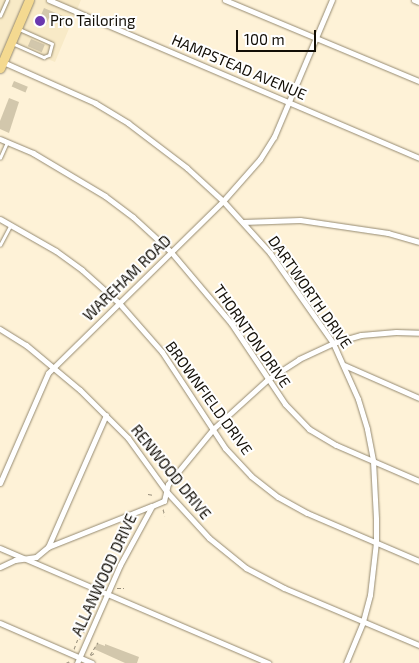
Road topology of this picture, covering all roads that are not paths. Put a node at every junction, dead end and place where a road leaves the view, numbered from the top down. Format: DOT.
graph roads {
  1 [pos="7,0"];
  2 [pos="29,0"];
  3 [pos="49,0"];
  4 [pos="225,0"];
  5 [pos="332,0"];
  6 [pos="414,0"];
  7 [pos="419,2"];
  8 [pos="0,14"];
  9 [pos="17,28"];
  10 [pos="316,38"];
  11 [pos="11,43"];
  12 [pos="1,65"];
  13 [pos="419,81"];
  14 [pos="289,102"];
  15 [pos="0,140"];
  16 [pos="7,142"];
  17 [pos="0,158"];
  18 [pos="419,158"];
  19 [pos="223,201"];
  20 [pos="0,219"];
  21 [pos="243,222"];
  22 [pos="11,225"];
  23 [pos="419,242"];
  24 [pos="0,244"];
  25 [pos="171,252"];
  26 [pos="119,303"];
  27 [pos="0,329"];
  28 [pos="419,333"];
  29 [pos="333,343"];
  30 [pos="344,366"];
  31 [pos="53,367"];
  32 [pos="267,380"];
  33 [pos="419,398"];
  34 [pos="106,415"];
  35 [pos="214,429"];
  36 [pos="373,461"];
  37 [pos="419,481"];
  38 [pos="0,483"];
  39 [pos="167,492"];
  40 [pos="152,506"];
  41 [pos="376,542"];
  42 [pos="48,547"];
  43 [pos="0,548"];
  44 [pos="26,559"];
  45 [pos="419,561"];
  46 [pos="0,566"];
  47 [pos="107,594"];
  48 [pos="363,622"];
  49 [pos="0,624"];
  50 [pos="419,645"];
  51 [pos="79,660"];
  52 [pos="92,663"];
  53 [pos="268,663"];
  54 [pos="346,663"];
  1 -- 8 [label="lane"];
  2 -- 9 [label="main road"];
  3 -- 14 [label="street, HAMPSTEAD AVENUE"];
  4 -- 10 [label="street"];
  5 -- 10 [label="street, WAREHAM ROAD"];
  6 -- 7 [label="street"];
  9 -- 11 [label="main road"];
  9 -- 11 [label="lane"];
  10 -- 13 [label="street"];
  10 -- 14 [label="street, WAREHAM ROAD"];
  11 -- 12 [label="main road"];
  12 -- 19 [label="street, DARTWORTH DRIVE"];
  14 -- 18 [label="street, HAMPSTEAD AVENUE"];
  14 -- 19 [label="street, WAREHAM ROAD"];
  15 -- 16 [label="street, THORNTON DRIVE"];
  16 -- 17 [label="lane"];
  16 -- 25 [label="street, THORNTON DRIVE"];
  19 -- 21 [label="street, DARTWORTH DRIVE"];
  19 -- 25 [label="street, WAREHAM ROAD"];
  20 -- 22 [label="street, BROWNFIELD DRIVE"];
  21 -- 23 [label="street"];
  21 -- 29 [label="street, DARTWORTH DRIVE"];
  22 -- 24 [label="lane"];
  22 -- 26 [label="street, BROWNFIELD DRIVE"];
  25 -- 26 [label="street, WAREHAM ROAD"];
  25 -- 32 [label="street, THORNTON DRIVE"];
  26 -- 31 [label="street, WAREHAM ROAD"];
  26 -- 35 [label="street, BROWNFIELD DRIVE"];
  27 -- 31 [label="street, RENWOOD DRIVE"];
  28 -- 29 [label="street, ALLANWOOD DRIVE"];
  29 -- 30 [label="street, DARTWORTH DRIVE"];
  29 -- 32 [label="street, ALLANWOOD DRIVE"];
  30 -- 33 [label="street"];
  30 -- 36 [label="street, DARTWORTH DRIVE"];
  31 -- 34 [label="street, RENWOOD DRIVE"];
  31 -- 38 [label="street, WAREHAM ROAD"];
  32 -- 35 [label="street, ALLANWOOD DRIVE"];
  32 -- 36 [label="street, THORNTON DRIVE"];
  34 -- 39 [label="street, RENWOOD DRIVE"];
  34 -- 42 [label="street"];
  35 -- 39 [label="street, ALLANWOOD DRIVE"];
  35 -- 41 [label="street, BROWNFIELD DRIVE"];
  36 -- 37 [label="street, THORNTON DRIVE"];
  36 -- 41 [label="street, DARTWORTH DRIVE"];
  39 -- 40 [label="street, ALLANWOOD DRIVE"];
  39 -- 48 [label="street, RENWOOD DRIVE"];
  40 -- 42 [label="street"];
  40 -- 47 [label="street, ALLANWOOD DRIVE"];
  41 -- 45 [label="street, BROWNFIELD DRIVE"];
  41 -- 48 [label="street, DARTWORTH DRIVE"];
  42 -- 44 [label="street"];
  43 -- 44 [label="street"];
  44 -- 46 [label="street"];
  44 -- 47 [label="street"];
  47 -- 51 [label="street, ALLANWOOD DRIVE"];
  47 -- 53 [label="street"];
  48 -- 50 [label="street, RENWOOD DRIVE"];
  48 -- 54 [label="street, DARTWORTH DRIVE"];
  49 -- 51 [label="street"];
  51 -- 52 [label="street"];
}
